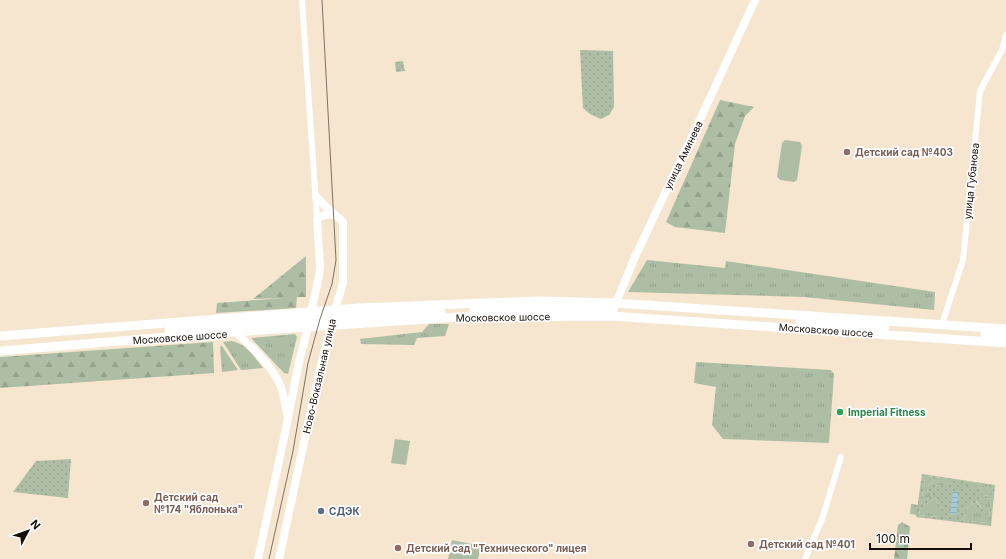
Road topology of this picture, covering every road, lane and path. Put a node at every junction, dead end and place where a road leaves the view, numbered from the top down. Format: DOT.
graph roads {
  1 [pos="302,0"];
  2 [pos="755,0"];
  3 [pos="1006,36"];
  4 [pos="316,196"];
  5 [pos="336,215"];
  6 [pos="318,219"];
  7 [pos="615,307"];
  8 [pos="333,318"];
  9 [pos="310,320"];
  10 [pos="941,327"];
  11 [pos="233,329"];
  12 [pos="1006,329"];
  13 [pos="1006,335"];
  14 [pos="0,336"];
  15 [pos="0,343"];
  16 [pos="1006,343"];
  17 [pos="0,351"];
  18 [pos="288,419"];
  19 [pos="841,457"];
  20 [pos="258,559"];
  21 [pos="279,559"];
  22 [pos="805,559"];
  1 -- 4 [label="street, Ново-Вокзальная улица"];
  2 -- 7 [label="main road, улица Аминева"];
  3 -- 10 [label="street, улица Губанова"];
  4 -- 5 [label="main road"];
  4 -- 6 [label="street, Ново-Вокзальная улица"];
  5 -- 6 [label="main road"];
  5 -- 8 [label="main road, Ново-Вокзальная улица"];
  6 -- 9 [label="main road, Ново-Вокзальная улица"];
  7 -- 8 [label="main road, Московское шоссе"];
  7 -- 10 [label="main road, Московское шоссе"];
  8 -- 9 [label="main road, Московское шоссе"];
  8 -- 16 [label="main road, Московское шоссе"];
  8 -- 21 [label="main road, Ново-Вокзальная улица"];
  9 -- 11 [label="main road, Московское шоссе"];
  9 -- 14 [label="main road, Московское шоссе"];
  9 -- 18 [label="main road, Ново-Вокзальная улица"];
  10 -- 12 [label="main road, Московское шоссе"];
  10 -- 13 [label="main road, Московское шоссе"];
  11 -- 15 [label="main road, Московское шоссе"];
  11 -- 17 [label="main road, Московское шоссе"];
  11 -- 18 [label="main road"];
  18 -- 20 [label="main road, Ново-Вокзальная улица"];
  19 -- 22 [label="street"];
}
